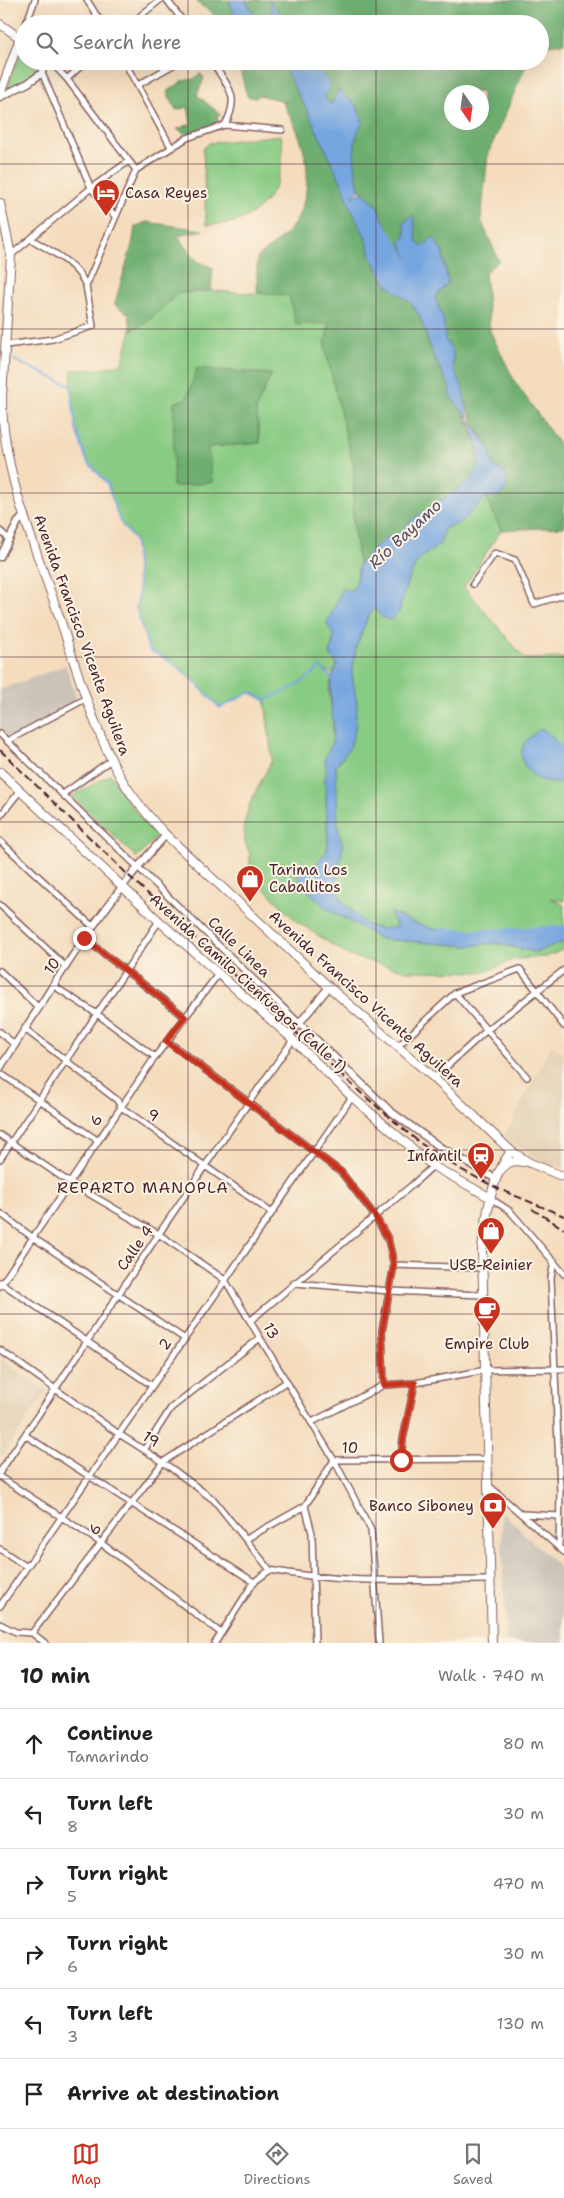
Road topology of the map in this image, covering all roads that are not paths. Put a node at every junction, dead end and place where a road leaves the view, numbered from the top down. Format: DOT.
graph roads {
  1 [pos="35,0"];
  2 [pos="87,0"];
  3 [pos="160,0"];
  4 [pos="167,0"];
  5 [pos="29,15"];
  6 [pos="96,15"];
  7 [pos="141,15"];
  8 [pos="178,15"];
  9 [pos="0,24"];
  10 [pos="15,34"];
  11 [pos="15,57"];
  12 [pos="42,70"];
  13 [pos="58,70"];
  14 [pos="76,70"];
  15 [pos="129,70"];
  16 [pos="164,70"];
  17 [pos="217,70"];
  18 [pos="42,73"];
  19 [pos="66,79"];
  20 [pos="138,85"];
  21 [pos="0,96"];
  22 [pos="225,125"];
  23 [pos="282,130"];
  24 [pos="171,147"];
  25 [pos="129,161"];
  26 [pos="136,170"];
  27 [pos="91,188"];
  28 [pos="0,202"];
  29 [pos="2,212"];
  30 [pos="115,216"];
  31 [pos="31,239"];
  32 [pos="11,255"];
  33 [pos="86,286"];
  34 [pos="3,332"];
  35 [pos="6,345"];
  36 [pos="2,366"];
  37 [pos="25,515"];
  38 [pos="0,531"];
  39 [pos="9,539"];
  40 [pos="0,557"];
  41 [pos="474,584"];
  42 [pos="564,594"];
  43 [pos="87,698"];
  44 [pos="0,734"];
  45 [pos="7,741"];
  46 [pos="111,760"];
  47 [pos="0,772"];
  48 [pos="20,791"];
  49 [pos="63,794"];
  50 [pos="0,816"];
  51 [pos="166,835"];
  52 [pos="0,841"];
  53 [pos="137,866"];
  54 [pos="122,886"];
  55 [pos="0,905"];
  56 [pos="159,921"];
  57 [pos="92,926"];
  58 [pos="84,938"];
  59 [pos="66,968"];
  60 [pos="0,970"];
  61 [pos="126,970"];
  62 [pos="564,970"];
  63 [pos="219,973"];
  64 [pos="54,986"];
  65 [pos="329,987"];
  66 [pos="539,991"];
  67 [pos="455,993"];
  68 [pos="39,1008"];
  69 [pos="97,1014"];
  70 [pos="185,1017"];
  71 [pos="299,1023"];
  72 [pos="564,1025"];
  73 [pos="25,1029"];
  74 [pos="487,1030"];
  75 [pos="0,1032"];
  76 [pos="291,1038"];
  77 [pos="166,1041"];
  78 [pos="15,1045"];
  79 [pos="397,1047"];
  80 [pos="155,1057"];
  81 [pos="66,1059"];
  82 [pos="0,1068"];
  83 [pos="0,1073"];
  84 [pos="527,1077"];
  85 [pos="434,1078"];
  86 [pos="352,1097"];
  87 [pos="39,1100"];
  88 [pos="249,1102"];
  89 [pos="121,1107"];
  90 [pos="0,1135"];
  91 [pos="97,1140"];
  92 [pos="12,1142"];
  93 [pos="315,1151"];
  94 [pos="511,1151"];
  95 [pos="0,1159"];
  96 [pos="530,1163"];
  97 [pos="434,1166"];
  98 [pos="205,1168"];
  99 [pos="497,1176"];
  100 [pos="564,1177"];
  101 [pos="69,1182"];
  102 [pos="489,1197"];
  103 [pos="0,1213"];
  104 [pos="272,1213"];
  105 [pos="375,1216"];
  106 [pos="160,1235"];
  107 [pos="32,1237"];
  108 [pos="554,1261"];
  109 [pos="394,1265"];
  110 [pos="482,1268"];
  111 [pos="564,1274"];
  112 [pos="226,1280"];
  113 [pos="294,1282"];
  114 [pos="1,1284"];
  115 [pos="390,1291"];
  116 [pos="118,1294"];
  117 [pos="482,1295"];
  118 [pos="250,1321"];
  119 [pos="184,1338"];
  120 [pos="260,1338"];
  121 [pos="87,1341"];
  122 [pos="0,1350"];
  123 [pos="564,1368"];
  124 [pos="554,1369"];
  125 [pos="486,1370"];
  126 [pos="286,1382"];
  127 [pos="415,1383"];
  128 [pos="151,1385"];
  129 [pos="384,1385"];
  130 [pos="54,1388"];
  131 [pos="312,1422"];
  132 [pos="119,1434"];
  133 [pos="25,1435"];
  134 [pos="144,1450"];
  135 [pos="488,1459"];
  136 [pos="334,1460"];
  137 [pos="401,1460"];
  138 [pos="163,1462"];
  139 [pos="0,1472"];
  140 [pos="0,1477"];
  141 [pos="90,1477"];
  142 [pos="488,1485"];
  143 [pos="562,1490"];
  144 [pos="131,1503"];
  145 [pos="305,1506"];
  146 [pos="523,1514"];
  147 [pos="559,1516"];
  148 [pos="61,1518"];
  149 [pos="246,1539"];
  150 [pos="100,1543"];
  151 [pos="559,1547"];
  152 [pos="0,1549"];
  153 [pos="564,1552"];
  154 [pos="27,1567"];
  155 [pos="270,1570"];
  156 [pos="314,1577"];
  157 [pos="375,1580"];
  158 [pos="490,1580"];
  159 [pos="254,1582"];
  160 [pos="0,1606"];
  161 [pos="0,1624"];
  162 [pos="221,1632"];
  163 [pos="32,1633"];
  164 [pos="42,1642"];
  165 [pos="215,1643"];
  166 [pos="315,1643"];
  167 [pos="379,1643"];
  168 [pos="492,1643"];
  1 -- 5 [label="street"];
  2 -- 6 [label="street"];
  3 -- 7 [label="street"];
  4 -- 8 [label="street"];
  9 -- 10 [label="main road"];
  11 -- 21 [label="main road"];
  12 -- 18 [label="street"];
  13 -- 19 [label="street"];
  14 -- 19 [label="street"];
  15 -- 20 [label="street"];
  16 -- 20 [label="street"];
  17 -- 22 [label="street"];
  18 -- 21 [label="street"];
  18 -- 27 [label="street"];
  19 -- 25 [label="street"];
  20 -- 24 [label="street"];
  22 -- 23 [label="street"];
  22 -- 24 [label="street"];
  24 -- 26 [label="street"];
  25 -- 26 [label="street"];
  25 -- 27 [label="street"];
  26 -- 30 [label="street"];
  27 -- 30 [label="street"];
  27 -- 31 [label="street"];
  28 -- 29 [label="main road, Avenida Francisco Vicente Aguilera"];
  29 -- 32 [label="main road, Avenida Francisco Vicente Aguilera"];
  30 -- 33 [label="street"];
  31 -- 32 [label="street"];
  31 -- 33 [label="street"];
  32 -- 34 [label="main road, Avenida Francisco Vicente Aguilera"];
  33 -- 35 [label="street"];
  34 -- 35 [label="main road, Avenida Francisco Vicente Aguilera"];
  35 -- 36 [label="main road, Avenida Francisco Vicente Aguilera"];
  36 -- 37 [label="main road, Avenida Francisco Vicente Aguilera"];
  37 -- 39 [label="street"];
  37 -- 43 [label="main road, Avenida Francisco Vicente Aguilera"];
  38 -- 39 [label="street"];
  39 -- 40 [label="street"];
  41 -- 42 [label="street"];
  43 -- 45 [label="street"];
  43 -- 46 [label="main road, Avenida Francisco Vicente Aguilera"];
  44 -- 45 [label="street, Calle Linea"];
  45 -- 49 [label="street, Calle Linea"];
  46 -- 49 [label="street"];
  46 -- 51 [label="main road, Avenida Francisco Vicente Aguilera"];
  47 -- 48 [label="main road, Avenida Camilo Cienfuegos (Calle 1)"];
  48 -- 50 [label="street"];
  48 -- 54 [label="main road, Avenida Camilo Cienfuegos (Calle 1)"];
  49 -- 53 [label="street, Calle Linea"];
  51 -- 53 [label="street, 10"];
  51 -- 65 [label="main road, Avenida Francisco Vicente Aguilera"];
  52 -- 57 [label="street"];
  53 -- 54 [label="street, 10"];
  53 -- 71 [label="street, Calle Linea"];
  54 -- 56 [label="main road, Avenida Camilo Cienfuegos (Calle 1)"];
  54 -- 57 [label="street, 10"];
  55 -- 59 [label="street"];
  56 -- 61 [label="street"];
  56 -- 63 [label="main road, Avenida Camilo Cienfuegos (Calle 1)"];
  57 -- 58 [label="street, 10"];
  58 -- 59 [label="street, 10"];
  58 -- 61 [label="street"];
  59 -- 64 [label="street, 10"];
  60 -- 68 [label="street"];
  61 -- 69 [label="street"];
  61 -- 70 [label="street"];
  62 -- 66 [label="street"];
  63 -- 70 [label="street, 6"];
  63 -- 76 [label="main road, Avenida Camilo Cienfuegos (Calle 1)"];
  64 -- 68 [label="street, 10"];
  64 -- 69 [label="street"];
  65 -- 71 [label="street, Calle 4"];
  65 -- 79 [label="main road, Avenida Francisco Vicente Aguilera"];
  66 -- 67 [label="street"];
  66 -- 72 [label="street"];
  66 -- 74 [label="street"];
  67 -- 74 [label="street"];
  67 -- 79 [label="street"];
  68 -- 73 [label="street, 10"];
  69 -- 80 [label="street"];
  69 -- 81 [label="street"];
  70 -- 77 [label="street, 6"];
  71 -- 76 [label="street, Calle 4"];
  71 -- 99 [label="street, Calle Linea"];
  73 -- 78 [label="street, 10"];
  73 -- 81 [label="street, 9"];
  74 -- 84 [label="street"];
  74 -- 85 [label="street"];
  75 -- 78 [label="street"];
  76 -- 86 [label="main road, Avenida Camilo Cienfuegos (Calle 1)"];
  76 -- 88 [label="street, Calle 4"];
  77 -- 80 [label="street, 6"];
  77 -- 88 [label="street"];
  78 -- 82 [label="street, 10"];
  79 -- 85 [label="main road, Avenida Francisco Vicente Aguilera"];
  80 -- 89 [label="street, 6"];
  81 -- 87 [label="street"];
  81 -- 89 [label="street, 9"];
  83 -- 87 [label="street"];
  85 -- 94 [label="main road, Avenida Francisco Vicente Aguilera"];
  86 -- 93 [label="street, 2"];
  86 -- 97 [label="main road, Avenida Camilo Cienfuegos (Calle 1)"];
  87 -- 91 [label="street"];
  87 -- 92 [label="street"];
  88 -- 93 [label="street"];
  88 -- 98 [label="street, Calle 4"];
  89 -- 91 [label="street, 6"];
  89 -- 98 [label="street, 9"];
  90 -- 92 [label="street, 13"];
  91 -- 101 [label="street, 6"];
  92 -- 95 [label="street"];
  92 -- 101 [label="street, 13"];
  93 -- 104 [label="street, 2"];
  93 -- 105 [label="street"];
  94 -- 96 [label="main road, Avenida Francisco Vicente Aguilera"];
  94 -- 99 [label="main road"];
  96 -- 99 [label="main road"];
  96 -- 100 [label="main road, Avenida Francisco Vicente Aguilera"];
  97 -- 102 [label="main road, Avenida Camilo Cienfuegos (Calle 1)"];
  97 -- 105 [label="street"];
  98 -- 104 [label="street, 9"];
  98 -- 106 [label="street, Calle 4"];
  99 -- 102 [label="main road"];
  101 -- 106 [label="street, 13"];
  101 -- 107 [label="street, 6"];
  102 -- 108 [label="street"];
  102 -- 110 [label="main road"];
  103 -- 107 [label="street"];
  104 -- 112 [label="street, 2"];
  105 -- 109 [label="street"];
  105 -- 113 [label="street"];
  106 -- 112 [label="street, 13"];
  106 -- 116 [label="street, Calle 4"];
  107 -- 114 [label="street, 6"];
  107 -- 116 [label="street"];
  108 -- 111 [label="street"];
  108 -- 124 [label="street"];
  109 -- 110 [label="street"];
  109 -- 115 [label="street"];
  110 -- 117 [label="main road"];
  112 -- 118 [label="street, 13"];
  112 -- 119 [label="street, 2"];
  113 -- 115 [label="street"];
  113 -- 118 [label="street"];
  114 -- 121 [label="street"];
  115 -- 117 [label="street"];
  115 -- 129 [label="street"];
  116 -- 119 [label="street"];
  116 -- 121 [label="street, Calle 4"];
  117 -- 125 [label="main road"];
  118 -- 120 [label="street, 13"];
  119 -- 128 [label="street, 2"];
  120 -- 126 [label="street, 13"];
  120 -- 134 [label="street"];
  121 -- 128 [label="street"];
  121 -- 130 [label="street, Calle 4"];
  122 -- 130 [label="street, 19"];
  123 -- 124 [label="street"];
  124 -- 125 [label="street"];
  124 -- 143 [label="street"];
  125 -- 127 [label="street"];
  125 -- 135 [label="main road"];
  126 -- 131 [label="street, 13"];
  126 -- 138 [label="street, 6"];
  127 -- 129 [label="street"];
  127 -- 137 [label="street"];
  128 -- 132 [label="street, 2"];
  129 -- 131 [label="street"];
  130 -- 132 [label="street, 19"];
  130 -- 133 [label="street, Calle 4"];
  131 -- 136 [label="street, 13"];
  132 -- 134 [label="street, 19"];
  132 -- 141 [label="street, 2"];
  133 -- 139 [label="street, Calle 4"];
  133 -- 141 [label="street"];
  134 -- 138 [label="street, 19"];
  135 -- 137 [label="street, 10"];
  135 -- 142 [label="main road"];
  136 -- 137 [label="street, 10"];
  136 -- 145 [label="street, 10"];
  136 -- 157 [label="street, 13"];
  138 -- 144 [label="street, 6"];
  138 -- 149 [label="street, 19"];
  140 -- 148 [label="street"];
  141 -- 144 [label="street"];
  141 -- 148 [label="street, 2"];
  142 -- 146 [label="street"];
  142 -- 158 [label="main road"];
  143 -- 147 [label="street"];
  144 -- 150 [label="street, 6"];
  144 -- 159 [label="street"];
  145 -- 149 [label="street, 10"];
  145 -- 156 [label="street"];
  146 -- 147 [label="street"];
  146 -- 151 [label="street"];
  147 -- 151 [label="street"];
  148 -- 150 [label="street"];
  148 -- 154 [label="street, 2"];
  149 -- 155 [label="street, 19"];
  150 -- 162 [label="street"];
  150 -- 163 [label="street, 6"];
  151 -- 153 [label="street"];
  152 -- 154 [label="street"];
  154 -- 160 [label="street, 2"];
  155 -- 156 [label="street"];
  155 -- 159 [label="street"];
  156 -- 157 [label="street"];
  156 -- 166 [label="street"];
  157 -- 158 [label="street"];
  157 -- 167 [label="street, 13"];
  158 -- 168 [label="main road"];
  159 -- 162 [label="street"];
  161 -- 163 [label="street"];
  162 -- 165 [label="street"];
  163 -- 164 [label="street"];
}
